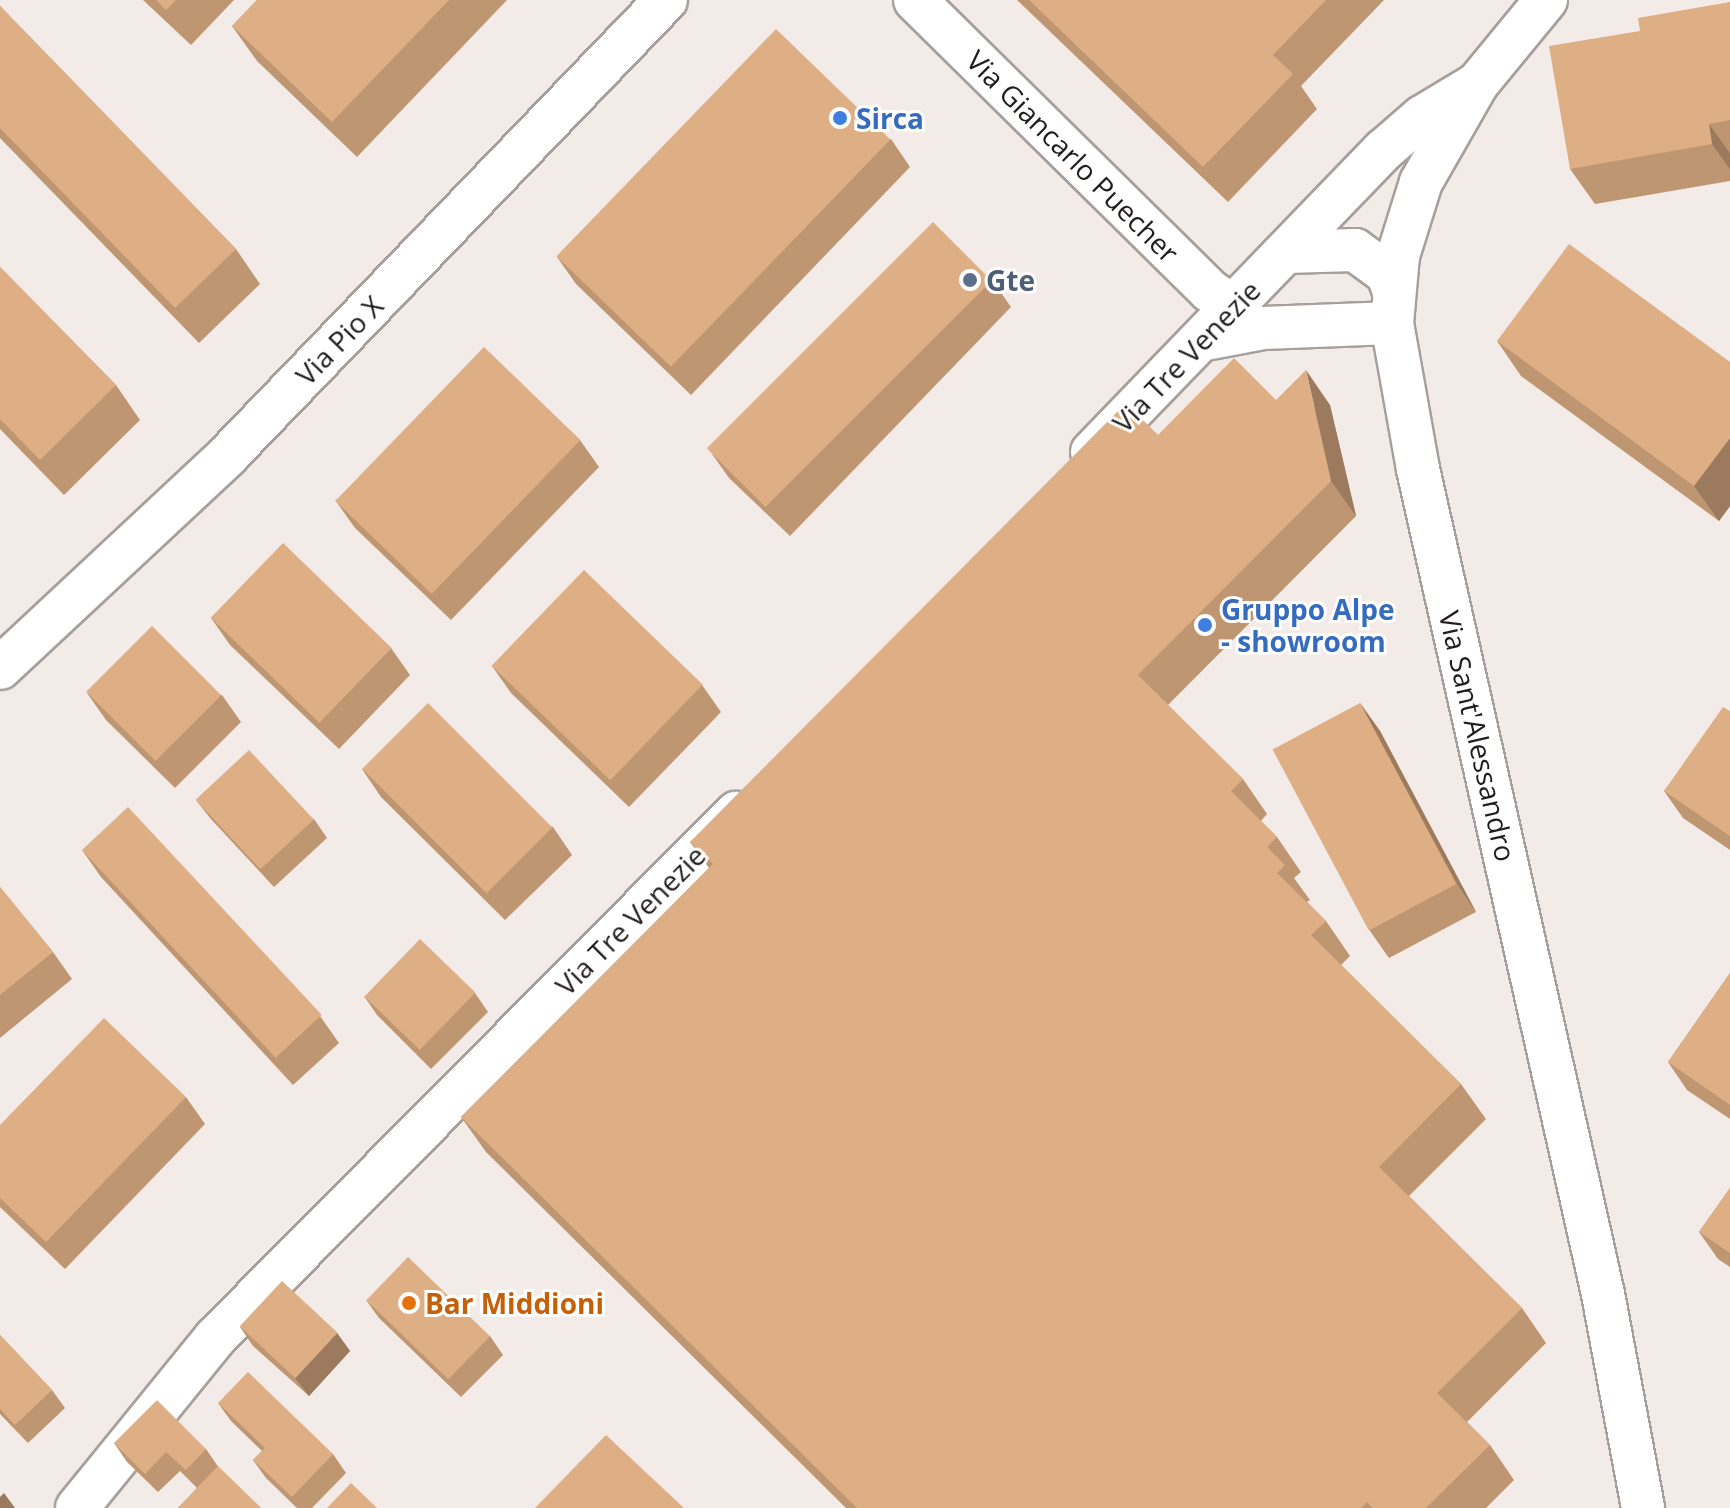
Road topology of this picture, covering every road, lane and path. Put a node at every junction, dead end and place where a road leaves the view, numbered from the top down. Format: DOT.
graph roads {
  1 [pos="666,0"];
  2 [pos="915,0"];
  3 [pos="1546,0"];
  4 [pos="1477,84"];
  5 [pos="1286,252"];
  6 [pos="1393,307"];
  7 [pos="1236,308"];
  8 [pos="1205,339"];
  9 [pos="1059,486"];
  10 [pos="0,668"];
  11 [pos="769,779"];
  12 [pos="77,1508"];
  13 [pos="1643,1508"];
  1 -- 10 [label="street, Via Pio X"];
  2 -- 7 [label="street, Via Giancarlo Puecher"];
  3 -- 4 [label="street, Via Sant'Alessandro"];
  4 -- 5 [label="street, Via Tre Venezie"];
  4 -- 6 [label="street, Via Sant'Alessandro"];
  5 -- 6 [label="street"];
  5 -- 7 [label="street, Via Tre Venezie"];
  6 -- 8 [label="street"];
  6 -- 13 [label="street, Via Sant'Alessandro"];
  7 -- 8 [label="street, Via Tre Venezie"];
  8 -- 9 [label="street, Via Tre Venezie"];
  11 -- 12 [label="street, Via Tre Venezie"];
}
